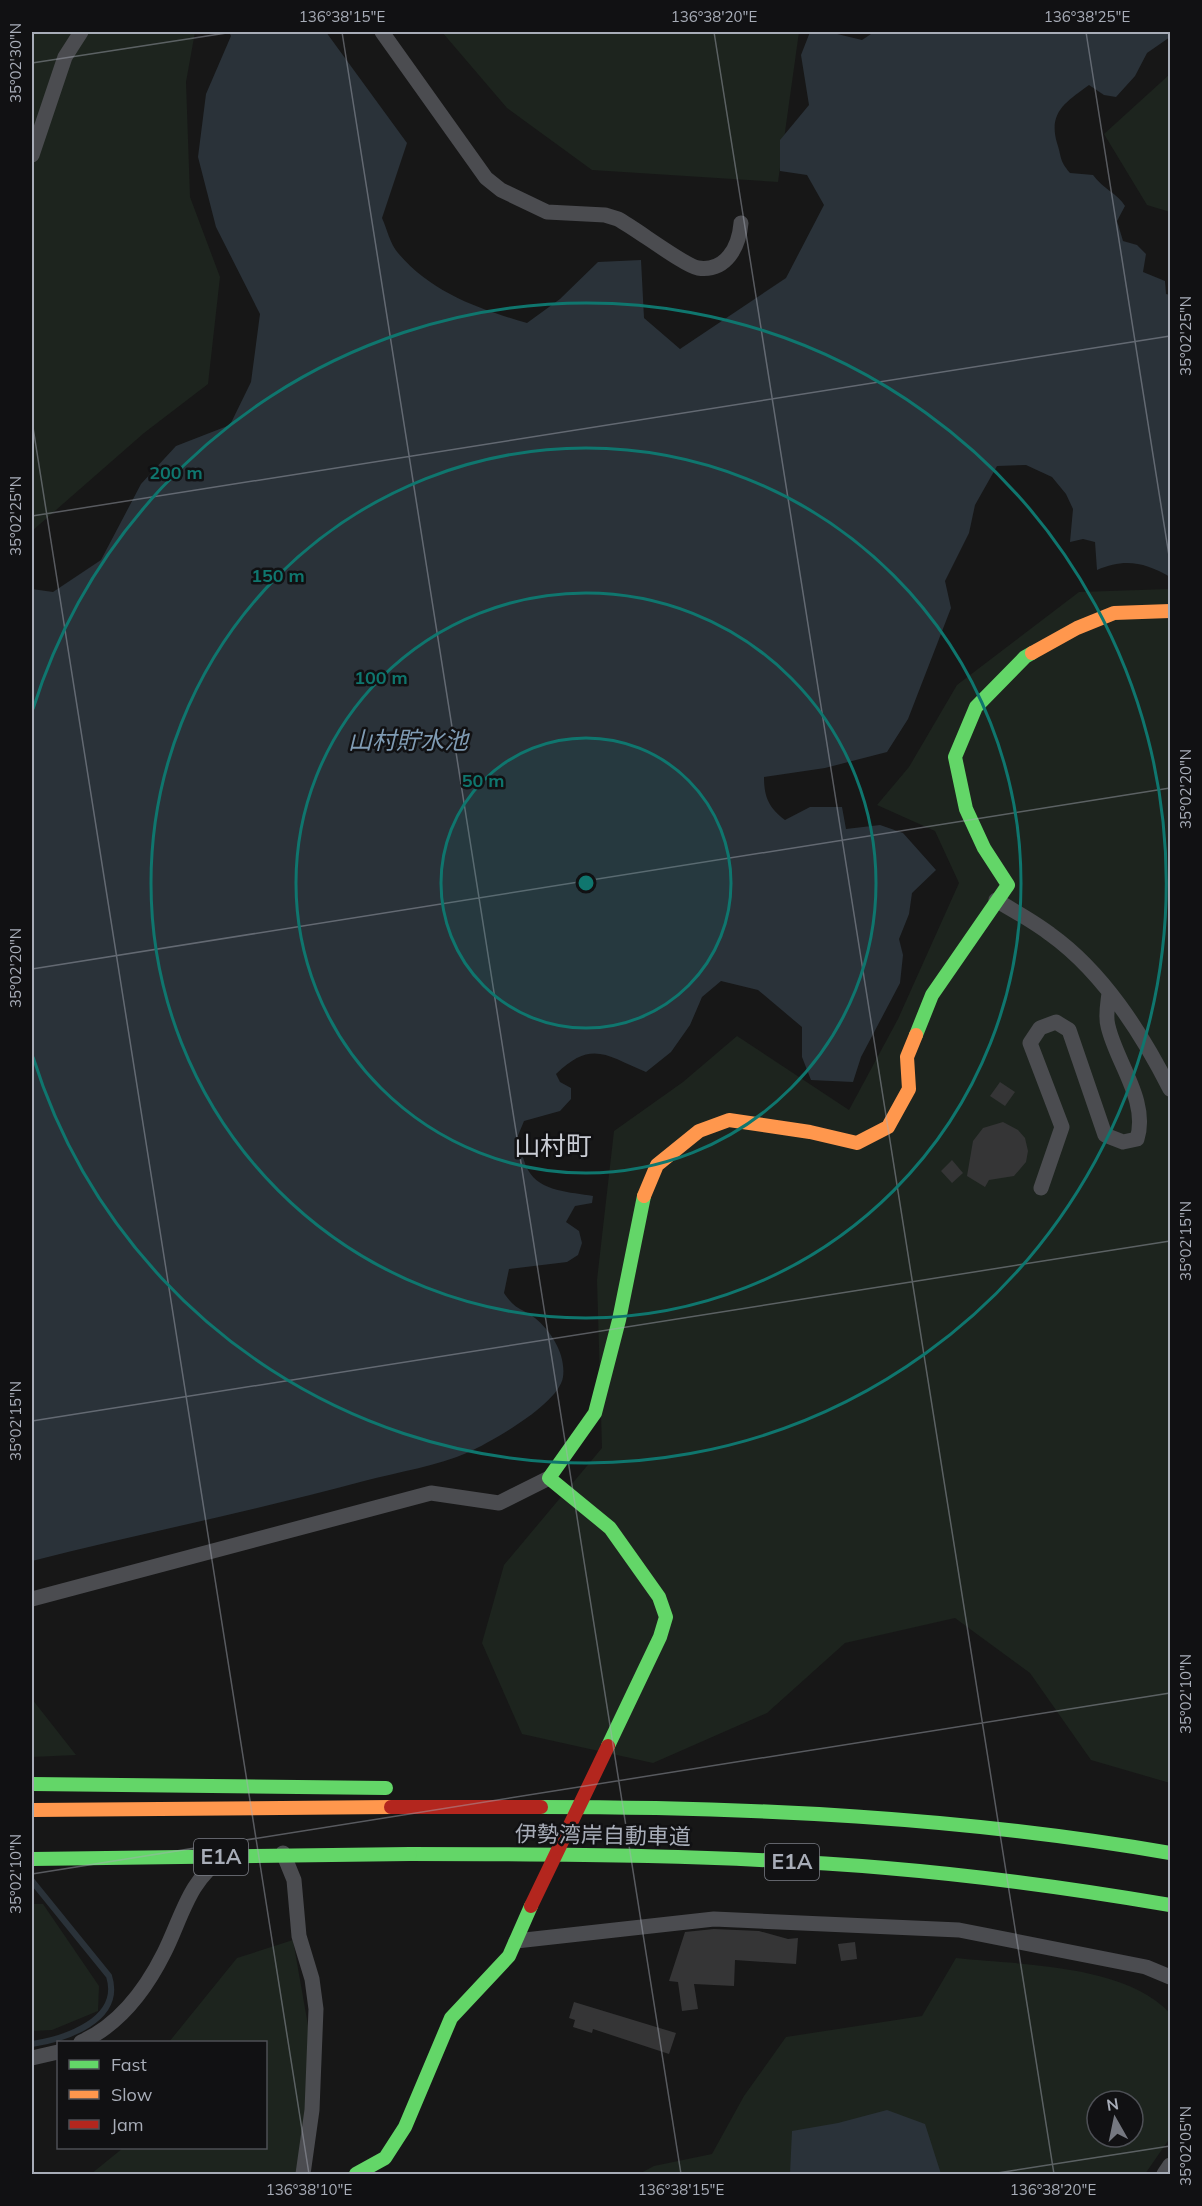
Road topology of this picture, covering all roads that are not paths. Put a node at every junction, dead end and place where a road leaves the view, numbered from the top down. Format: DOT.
graph roads {
  1 [pos="81,32"];
  2 [pos="381,32"];
  3 [pos="32,155"];
  4 [pos="741,223"];
  5 [pos="1170,611"];
  6 [pos="996,900"];
  7 [pos="1109,993"];
  8 [pos="1170,1089"];
  9 [pos="1041,1188"];
  10 [pos="549,1478"];
  11 [pos="32,1599"];
  12 [pos="32,1784"];
  13 [pos="395,1788"];
  14 [pos="548,1793"];
  15 [pos="681,1808"];
  16 [pos="32,1810"];
  17 [pos="1170,1852"];
  18 [pos="32,1859"];
  19 [pos="1170,1905"];
  20 [pos="516,1941"];
  21 [pos="1170,1977"];
  22 [pos="85,2041"];
  23 [pos="57,2052"];
  24 [pos="32,2058"];
  25 [pos="1170,2165"];
  26 [pos="303,2175"];
  27 [pos="356,2175"];
  28 [pos="1164,2175"];
  1 -- 3 [label="street"];
  2 -- 4 [label="street"];
  5 -- 6 [label="main road"];
  6 -- 7 [label="street"];
  6 -- 10 [label="main road"];
  7 -- 8 [label="street"];
  7 -- 9 [label="street"];
  10 -- 11 [label="street"];
  10 -- 20 [label="main road, bridge"];
  12 -- 13 [label="main road"];
  14 -- 15 [label="main road, E1A"];
  15 -- 16 [label="main road, 伊勢湾岸自動車道 / E1A"];
  15 -- 17 [label="main road, 伊勢湾岸自動車道 / E1A"];
  18 -- 19 [label="main road, 伊勢湾岸自動車道 / E1A, bridge"];
  20 -- 21 [label="street"];
  20 -- 27 [label="main road"];
  22 -- 26 [label="street"];
  23 -- 24 [label="street"];
  25 -- 28 [label="street"];
}
